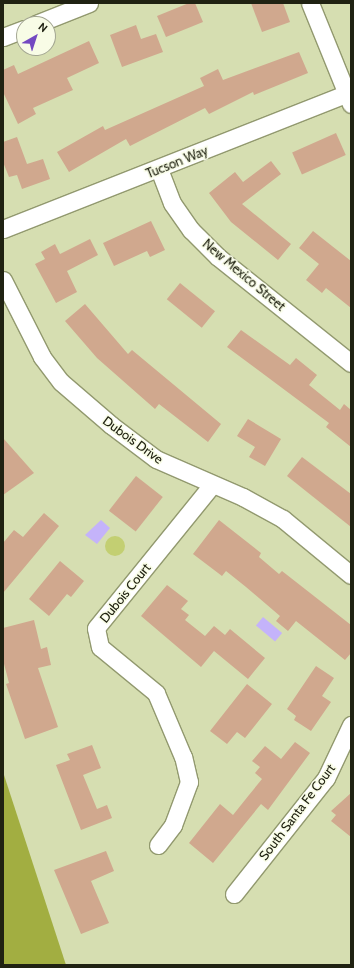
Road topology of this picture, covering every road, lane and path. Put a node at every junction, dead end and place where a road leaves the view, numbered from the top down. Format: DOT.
graph roads {
  1 [pos="89,3"];
  2 [pos="310,3"];
  3 [pos="56,16"];
  4 [pos="16,31"];
  5 [pos="3,37"];
  6 [pos="349,97"];
  7 [pos="159,169"];
  8 [pos="3,229"];
  9 [pos="3,280"];
  10 [pos="351,363"];
  11 [pos="211,486"];
  12 [pos="351,575"];
  13 [pos="351,725"];
  14 [pos="158,845"];
  15 [pos="234,894"];
  1 -- 3 [label="street"];
  2 -- 6 [label="street"];
  4 -- 5 [label="street"];
  6 -- 7 [label="street, Tucson Way"];
  7 -- 8 [label="street, Tucson Way"];
  7 -- 10 [label="street, New Mexico Street"];
  9 -- 11 [label="street, Dubois Drive"];
  11 -- 12 [label="street, Dubois Drive"];
  11 -- 14 [label="street, Dubois Court"];
  13 -- 15 [label="street, South Santa Fe Court"];
}
